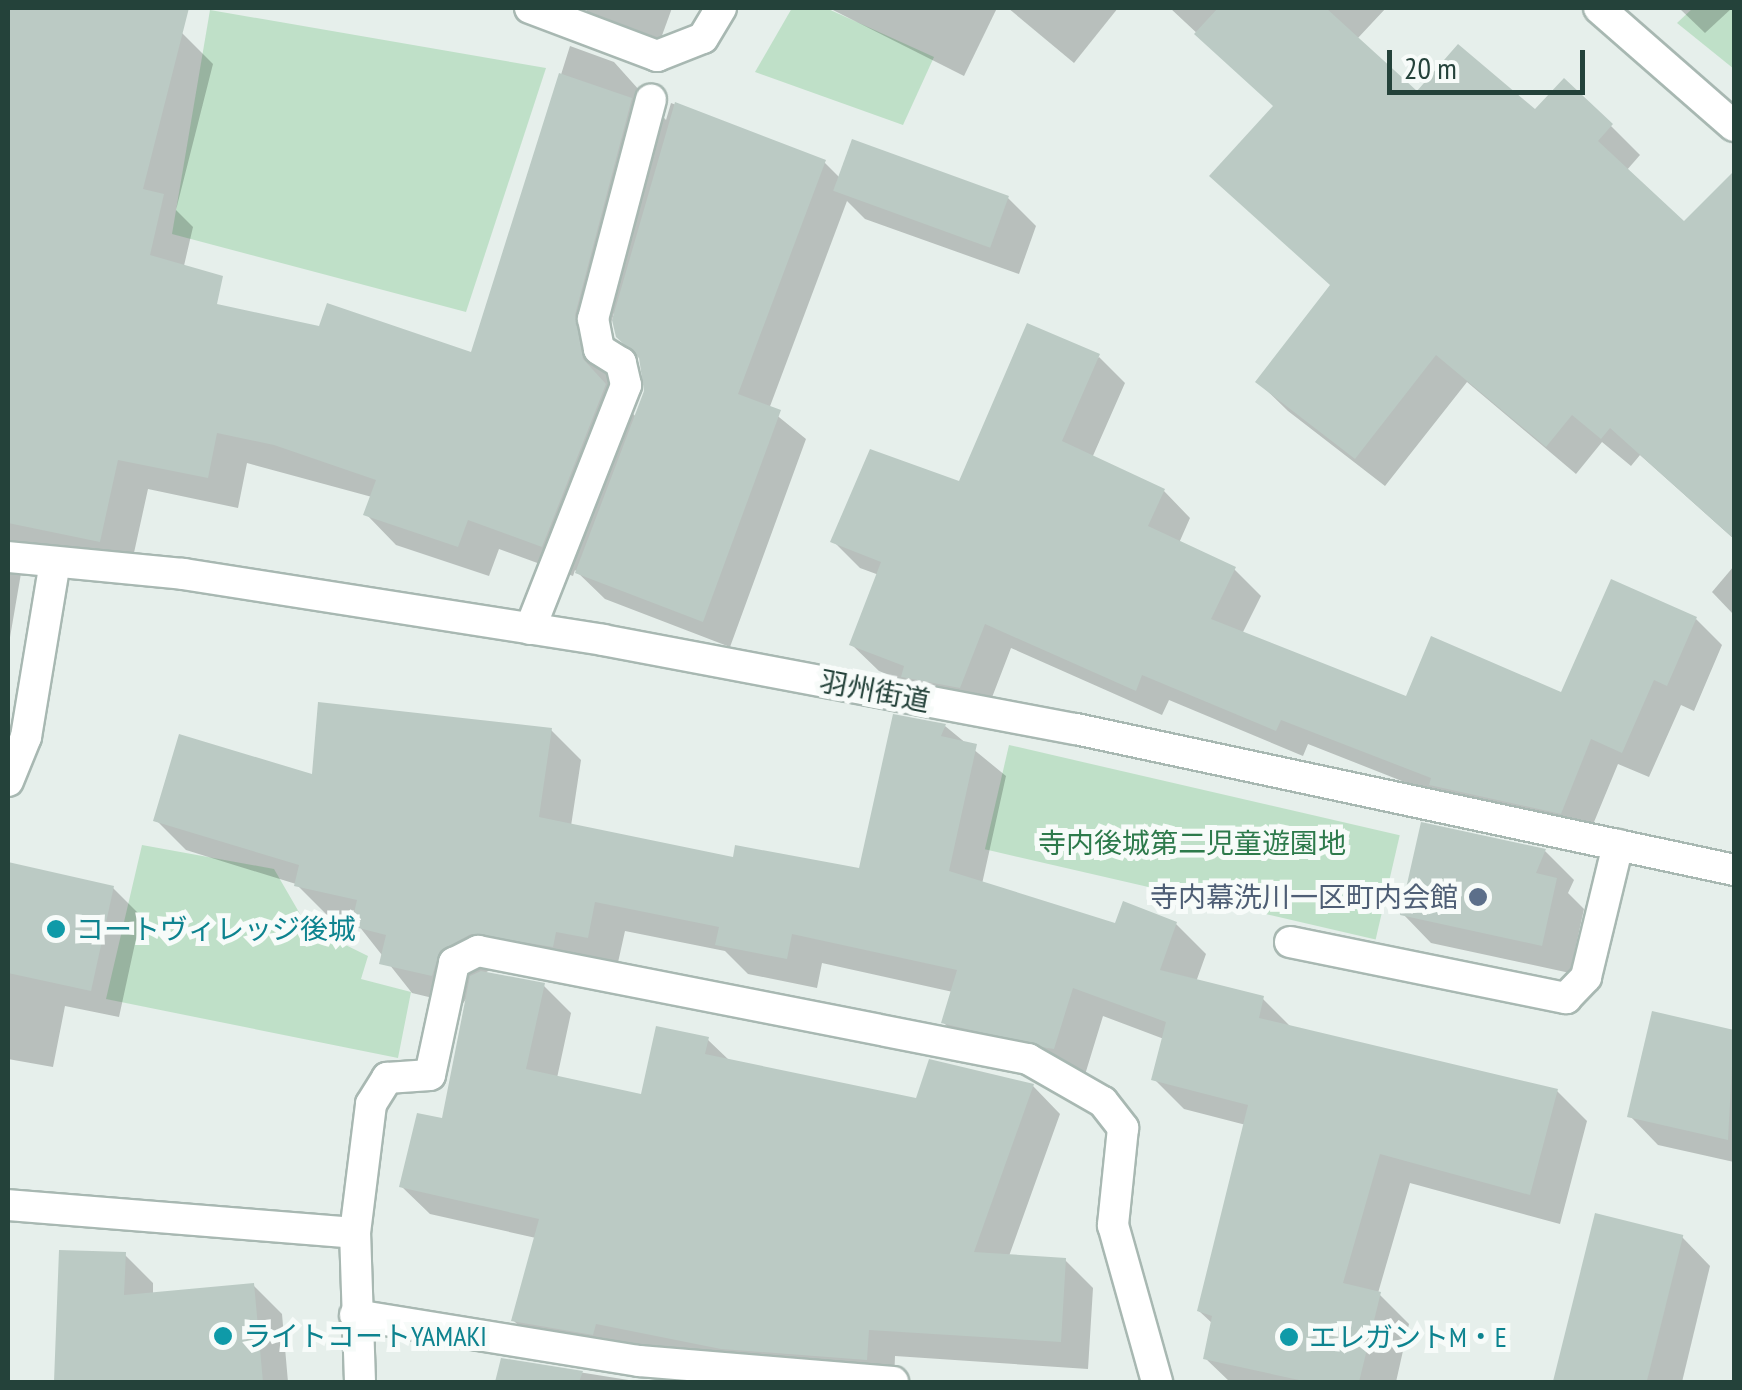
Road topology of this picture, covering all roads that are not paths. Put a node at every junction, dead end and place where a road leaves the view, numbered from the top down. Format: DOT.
graph roads {
  1 [pos="530,8"];
  2 [pos="720,8"];
  3 [pos="1599,8"];
  4 [pos="651,100"];
  5 [pos="1734,126"];
  6 [pos="8,556"];
  7 [pos="56,562"];
  8 [pos="530,629"];
  9 [pos="8,781"];
  10 [pos="1618,845"];
  11 [pos="1734,870"];
  12 [pos="1290,942"];
  13 [pos="8,1206"];
  14 [pos="356,1234"];
  15 [pos="354,1315"];
  16 [pos="360,1382"];
  17 [pos="893,1382"];
  18 [pos="1158,1382"];
  1 -- 2 [label="street"];
  3 -- 5 [label="street"];
  4 -- 8 [label="street"];
  6 -- 7 [label="street, 羽州街道"];
  7 -- 8 [label="street, 羽州街道"];
  7 -- 9 [label="street"];
  8 -- 10 [label="street, 羽州街道"];
  10 -- 11 [label="street, 羽州街道"];
  10 -- 12 [label="street"];
  13 -- 14 [label="street"];
  14 -- 15 [label="street"];
  14 -- 18 [label="street"];
  15 -- 16 [label="street"];
  15 -- 17 [label="street"];
}
